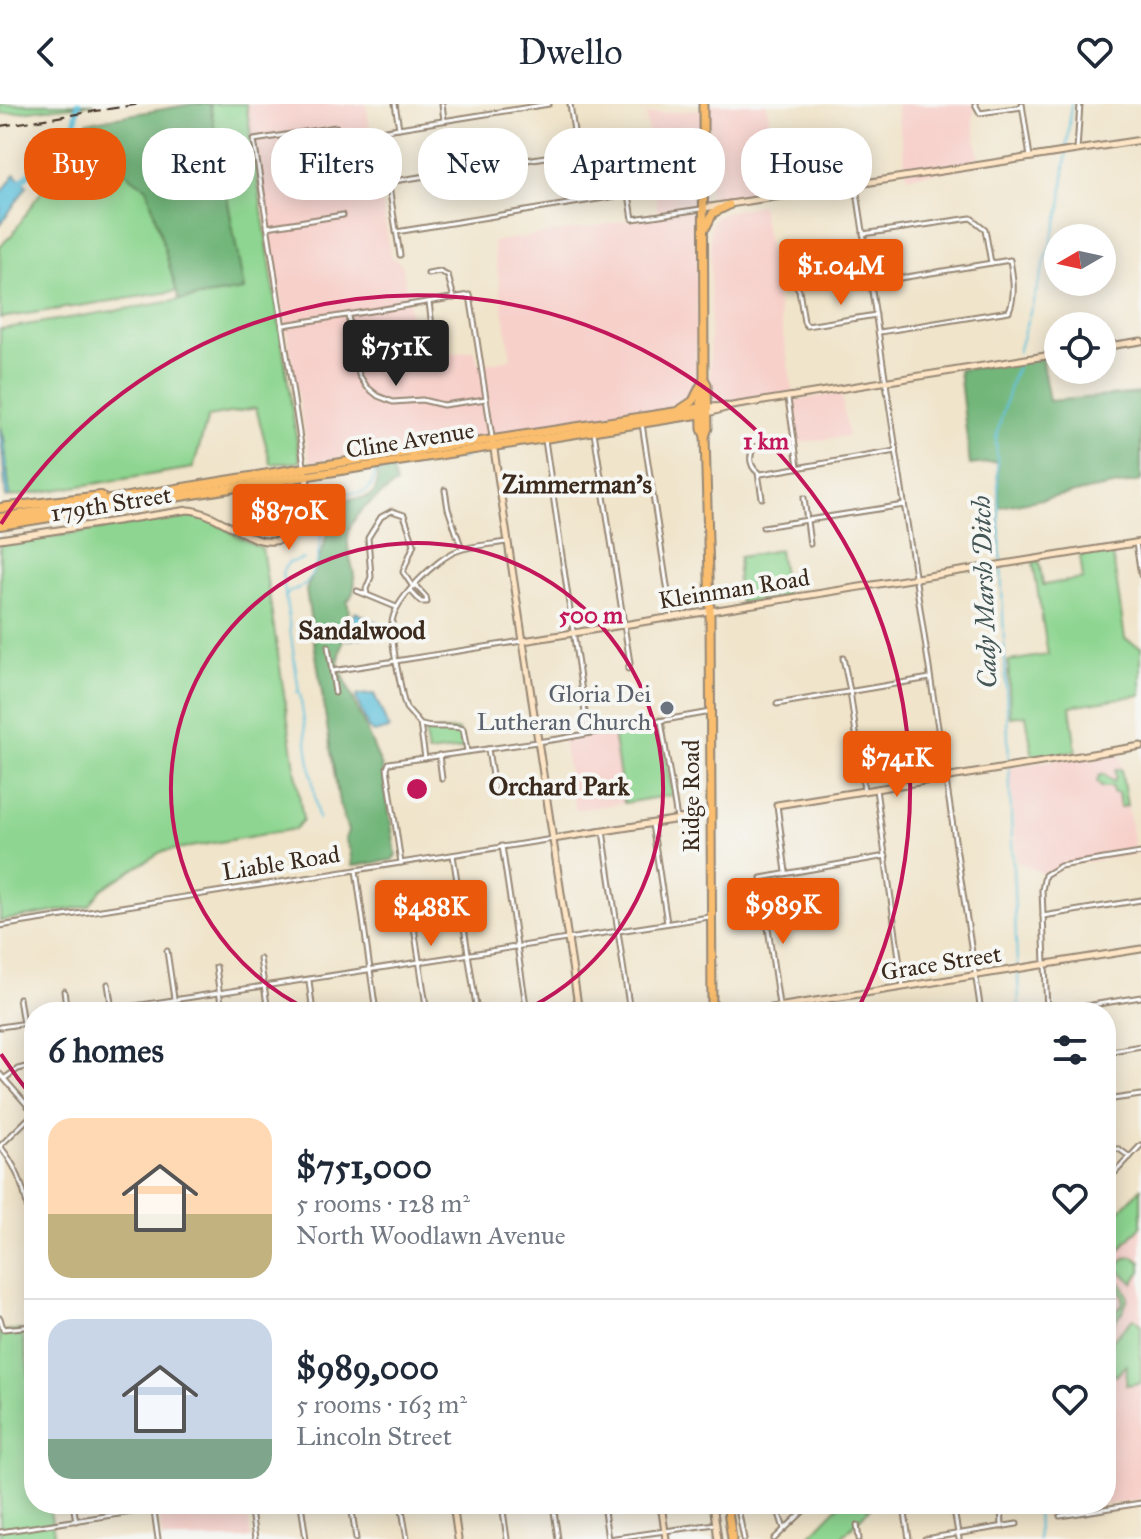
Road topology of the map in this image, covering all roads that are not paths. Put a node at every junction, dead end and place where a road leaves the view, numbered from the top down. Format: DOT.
graph roads {
  1 [pos="395,104"];
  2 [pos="442,104"];
  3 [pos="549,104"];
  4 [pos="570,104"];
  5 [pos="703,104"];
  6 [pos="975,104"];
  7 [pos="1080,104"];
  8 [pos="1022,105"];
  9 [pos="445,121"];
  10 [pos="336,127"];
  11 [pos="399,128"];
  12 [pos="574,128"];
  13 [pos="1141,140"];
  14 [pos="1074,150"];
  15 [pos="544,157"];
  16 [pos="1030,157"];
  17 [pos="402,180"];
  18 [pos="872,182"];
  19 [pos="391,200"];
  20 [pos="592,200"];
  21 [pos="630,200"];
  22 [pos="761,200"];
  23 [pos="858,200"];
  24 [pos="729,205"];
  25 [pos="704,208"];
  26 [pos="343,215"];
  27 [pos="267,227"];
  28 [pos="396,232"];
  29 [pos="704,232"];
  30 [pos="863,234"];
  31 [pos="400,255"];
  32 [pos="991,263"];
  33 [pos="428,274"];
  34 [pos="795,283"];
  35 [pos="870,283"];
  36 [pos="454,298"];
  37 [pos="429,302"];
  38 [pos="348,315"];
  39 [pos="876,315"];
  40 [pos="282,326"];
  41 [pos="432,326"];
  42 [pos="878,332"];
  43 [pos="1141,341"];
  44 [pos="1116,345"];
  45 [pos="1044,356"];
  46 [pos="702,381"];
  47 [pos="886,381"];
  48 [pos="787,397"];
  49 [pos="486,399"];
  50 [pos="704,410"];
  51 [pos="675,411"];
  52 [pos="642,422"];
  53 [pos="593,427"];
  54 [pos="544,438"];
  55 [pos="794,439"];
  56 [pos="493,444"];
  57 [pos="896,451"];
  58 [pos="798,466"];
  59 [pos="305,472"];
  60 [pos="758,473"];
  61 [pos="445,490"];
  62 [pos="146,494"];
  63 [pos="762,498"];
  64 [pos="804,498"];
  65 [pos="904,505"];
  66 [pos="0,508"];
  67 [pos="0,518"];
  68 [pos="807,520"];
  69 [pos="0,527"];
  70 [pos="763,527"];
  71 [pos="0,539"];
  72 [pos="508,542"];
  73 [pos="1139,543"];
  74 [pos="810,544"];
  75 [pos="462,549"];
  76 [pos="1141,575"];
  77 [pos="916,579"];
  78 [pos="413,587"];
  79 [pos="357,591"];
  80 [pos="367,595"];
  81 [pos="396,607"];
  82 [pos="710,611"];
  83 [pos="672,618"];
  84 [pos="622,626"];
  85 [pos="573,633"];
  86 [pos="523,641"];
  87 [pos="328,646"];
  88 [pos="843,658"];
  89 [pos="397,661"];
  90 [pos="628,669"];
  91 [pos="332,671"];
  92 [pos="930,678"];
  93 [pos="850,691"];
  94 [pos="335,693"];
  95 [pos="777,704"];
  96 [pos="710,712"];
  97 [pos="661,720"];
  98 [pos="420,724"];
  99 [pos="588,733"];
  100 [pos="538,741"];
  101 [pos="1141,746"];
  102 [pos="487,748"];
  103 [pos="467,751"];
  104 [pos="439,755"];
  105 [pos="425,758"];
  106 [pos="945,777"];
  107 [pos="442,779"];
  108 [pos="876,788"];
  109 [pos="864,790"];
  110 [pos="495,796"];
  111 [pos="777,805"];
  112 [pos="711,814"];
  113 [pos="677,819"];
  114 [pos="652,824"];
  115 [pos="603,831"];
  116 [pos="553,839"];
  117 [pos="502,846"];
  118 [pos="1141,853"];
  119 [pos="453,855"];
  120 [pos="886,856"];
  121 [pos="401,863"];
  122 [pos="356,870"];
  123 [pos="786,872"];
  124 [pos="408,888"];
  125 [pos="1141,900"];
  126 [pos="711,916"];
  127 [pos="1043,916"];
  128 [pos="667,923"];
  129 [pos="0,926"];
  130 [pos="618,930"];
  131 [pos="568,938"];
  132 [pos="517,946"];
  133 [pos="1141,949"];
  134 [pos="167,951"];
  135 [pos="468,954"];
  136 [pos="260,959"];
  137 [pos="419,961"];
  138 [pos="1044,964"];
  139 [pos="216,967"];
  140 [pos="370,969"];
  141 [pos="975,975"];
  142 [pos="309,979"];
  143 [pos="108,984"];
  144 [pos="264,986"];
  145 [pos="903,987"];
  146 [pos="64,991"];
  147 [pos="220,993"];
  148 [pos="1141,997"];
  149 [pos="19,998"];
  150 [pos="174,1000"];
  151 [pos="66,1002"];
  152 [pos="111,1002"];
  153 [pos="160,1002"];
  154 [pos="221,1002"];
  155 [pos="267,1002"];
  156 [pos="312,1002"];
  157 [pos="375,1002"];
  158 [pos="425,1002"];
  159 [pos="475,1002"];
  160 [pos="525,1002"];
  161 [pos="578,1002"];
  162 [pos="629,1002"];
  163 [pos="712,1002"];
  164 [pos="778,1002"];
  165 [pos="822,1002"];
  166 [pos="979,1002"];
  167 [pos="1047,1002"];
  168 [pos="1110,1002"];
  169 [pos="23,1024"];
  170 [pos="0,1027"];
  171 [pos="1141,1046"];
  172 [pos="1116,1050"];
  173 [pos="24,1068"];
  174 [pos="0,1074"];
  175 [pos="5,1078"];
  176 [pos="1141,1095"];
  177 [pos="1116,1099"];
  178 [pos="24,1101"];
  179 [pos="24,1123"];
  180 [pos="1141,1145"];
  181 [pos="0,1146"];
  182 [pos="1116,1149"];
  183 [pos="1130,1157"];
  184 [pos="1116,1172"];
  185 [pos="24,1187"];
  186 [pos="0,1318"];
  187 [pos="24,1327"];
  188 [pos="1141,1503"];
  189 [pos="1116,1507"];
  190 [pos="75,1514"];
  191 [pos="115,1514"];
  192 [pos="155,1514"];
  193 [pos="251,1514"];
  194 [pos="302,1514"];
  195 [pos="352,1514"];
  196 [pos="403,1514"];
  197 [pos="454,1514"];
  198 [pos="503,1514"];
  199 [pos="554,1514"];
  200 [pos="604,1514"];
  201 [pos="662,1514"];
  202 [pos="714,1514"];
  203 [pos="728,1514"];
  204 [pos="739,1514"];
  205 [pos="779,1514"];
  206 [pos="800,1514"];
  207 [pos="905,1514"];
  208 [pos="955,1514"];
  209 [pos="1001,1514"];
  210 [pos="1072,1514"];
  211 [pos="1060,1516"];
  212 [pos="76,1521"];
  213 [pos="716,1524"];
  214 [pos="1017,1524"];
  215 [pos="857,1525"];
  216 [pos="1002,1527"];
  217 [pos="784,1529"];
  218 [pos="665,1531"];
  219 [pos="0,1532"];
  220 [pos="959,1536"];
  221 [pos="158,1539"];
  222 [pos="255,1539"];
  223 [pos="306,1539"];
  224 [pos="356,1539"];
  225 [pos="407,1539"];
  226 [pos="458,1539"];
  227 [pos="507,1539"];
  228 [pos="558,1539"];
  229 [pos="608,1539"];
  230 [pos="666,1539"];
  231 [pos="718,1539"];
  232 [pos="732,1539"];
  233 [pos="744,1539"];
  234 [pos="774,1539"];
  235 [pos="859,1539"];
  236 [pos="909,1539"];
  237 [pos="925,1539"];
  1 -- 11 [label="street"];
  2 -- 9 [label="street"];
  3 -- 9 [label="street"];
  4 -- 12 [label="street"];
  5 -- 25 [label="main road, Ridge Road"];
  6 -- 8 [label="street"];
  7 -- 14 [label="street"];
  8 -- 16 [label="street"];
  9 -- 11 [label="street"];
  10 -- 27 [label="street"];
  13 -- 14 [label="street"];
  14 -- 16 [label="street"];
  15 -- 17 [label="street"];
  16 -- 18 [label="street"];
  19 -- 28 [label="street"];
  20 -- 28 [label="street"];
  21 -- 25 [label="street"];
  22 -- 24 [label="street"];
  23 -- 30 [label="street"];
  24 -- 25 [label="street"];
  24 -- 29 [label="main road"];
  25 -- 29 [label="main road, Ridge Road"];
  26 -- 27 [label="street"];
  27 -- 40 [label="street"];
  28 -- 31 [label="street"];
  29 -- 46 [label="main road, Ridge Road"];
  30 -- 32 [label="street"];
  30 -- 35 [label="street"];
  32 -- 35 [label="street"];
  32 -- 42 [label="street"];
  33 -- 36 [label="street"];
  34 -- 39 [label="street"];
  35 -- 39 [label="street"];
  36 -- 37 [label="street"];
  36 -- 49 [label="street"];
  37 -- 38 [label="street"];
  37 -- 41 [label="street"];
  38 -- 40 [label="street"];
  38 -- 49 [label="street"];
  39 -- 42 [label="street"];
  40 -- 59 [label="street"];
  42 -- 47 [label="street"];
  43 -- 44 [label="street"];
  45 -- 47 [label="street, Cline Avenue"];
  46 -- 50 [label="main road, Ridge Road"];
  46 -- 51 [label="main road"];
  47 -- 48 [label="street, Cline Avenue"];
  47 -- 57 [label="street"];
  48 -- 50 [label="street, Cline Avenue"];
  48 -- 55 [label="street"];
  49 -- 56 [label="street"];
  50 -- 51 [label="main road, Cline Avenue"];
  50 -- 52 [label="main road, Cline Avenue"];
  50 -- 82 [label="main road, Ridge Road"];
  51 -- 53 [label="main road, Cline Avenue"];
  52 -- 53 [label="main road, Cline Avenue"];
  52 -- 83 [label="street"];
  53 -- 54 [label="main road, Cline Avenue"];
  53 -- 56 [label="main road, Cline Avenue"];
  53 -- 84 [label="street"];
  54 -- 56 [label="main road, Cline Avenue"];
  54 -- 85 [label="street"];
  55 -- 58 [label="street"];
  55 -- 60 [label="street"];
  56 -- 59 [label="main road, Cline Avenue"];
  56 -- 72 [label="street"];
  57 -- 58 [label="street"];
  57 -- 65 [label="street"];
  58 -- 60 [label="street"];
  59 -- 62 [label="highway, Cline Avenue"];
  59 -- 69 [label="highway, Cline Avenue"];
  59 -- 71 [label="street, 179th Street"];
  60 -- 63 [label="street"];
  61 -- 75 [label="street"];
  62 -- 66 [label="highway"];
  62 -- 67 [label="highway, Cline Avenue"];
  64 -- 68 [label="street"];
  65 -- 68 [label="street"];
  65 -- 77 [label="street"];
  68 -- 70 [label="street"];
  68 -- 74 [label="street"];
  72 -- 75 [label="street"];
  72 -- 86 [label="street"];
  73 -- 76 [label="street"];
  73 -- 77 [label="street, Kleinman Road"];
  75 -- 78 [label="street"];
  77 -- 82 [label="street, Kleinman Road"];
  77 -- 92 [label="street"];
  78 -- 80 [label="street"];
  78 -- 81 [label="street"];
  79 -- 80 [label="street"];
  80 -- 81 [label="street"];
  81 -- 89 [label="street"];
  82 -- 83 [label="street, Kleinman Road"];
  82 -- 96 [label="main road, Ridge Road"];
  83 -- 84 [label="street, Kleinman Road"];
  84 -- 85 [label="street, Kleinman Road"];
  84 -- 90 [label="street"];
  85 -- 86 [label="street, Kleinman Road"];
  85 -- 99 [label="street"];
  86 -- 89 [label="street, Kleinman Road"];
  86 -- 100 [label="street"];
  87 -- 91 [label="street"];
  88 -- 93 [label="street"];
  89 -- 91 [label="street, Kleinman Road"];
  89 -- 98 [label="street"];
  91 -- 94 [label="street"];
  92 -- 93 [label="street"];
  92 -- 106 [label="street"];
  93 -- 95 [label="street"];
  93 -- 109 [label="street"];
  96 -- 97 [label="street"];
  96 -- 112 [label="main road, Ridge Road"];
  97 -- 99 [label="street"];
  97 -- 113 [label="street"];
  98 -- 103 [label="street"];
  98 -- 105 [label="street"];
  99 -- 100 [label="street"];
  100 -- 102 [label="street"];
  100 -- 116 [label="street"];
  101 -- 106 [label="street"];
  102 -- 103 [label="street"];
  102 -- 110 [label="street"];
  103 -- 104 [label="street"];
  104 -- 105 [label="street"];
  104 -- 107 [label="street"];
  105 -- 121 [label="street"];
  106 -- 108 [label="street"];
  106 -- 141 [label="street"];
  108 -- 109 [label="street"];
  108 -- 120 [label="street"];
  109 -- 111 [label="street"];
  111 -- 123 [label="street"];
  112 -- 113 [label="street, Liable Road"];
  112 -- 126 [label="main road, Ridge Road"];
  113 -- 114 [label="street, Liable Road"];
  114 -- 115 [label="street, Liable Road"];
  114 -- 128 [label="street"];
  115 -- 116 [label="street, Liable Road"];
  115 -- 130 [label="street"];
  116 -- 117 [label="street, Liable Road"];
  116 -- 131 [label="street"];
  117 -- 119 [label="street, Liable Road"];
  117 -- 132 [label="street"];
  118 -- 127 [label="street"];
  119 -- 121 [label="street, Liable Road"];
  119 -- 135 [label="street"];
  120 -- 123 [label="street"];
  120 -- 145 [label="street"];
  121 -- 122 [label="street, Liable Road"];
  122 -- 129 [label="street, Liable Road"];
  122 -- 140 [label="street"];
  123 -- 164 [label="street"];
  124 -- 137 [label="street"];
  125 -- 127 [label="street"];
  126 -- 128 [label="street"];
  126 -- 163 [label="main road, Ridge Road"];
  127 -- 138 [label="street"];
  128 -- 130 [label="street"];
  130 -- 131 [label="street"];
  130 -- 162 [label="street"];
  131 -- 132 [label="street"];
  131 -- 161 [label="street"];
  132 -- 135 [label="street"];
  132 -- 160 [label="street"];
  133 -- 138 [label="street, Grace Street"];
  134 -- 150 [label="street"];
  135 -- 137 [label="street"];
  135 -- 159 [label="street"];
  136 -- 144 [label="street"];
  137 -- 140 [label="street"];
  137 -- 158 [label="street"];
  138 -- 141 [label="street, Grace Street"];
  138 -- 167 [label="street"];
  139 -- 147 [label="street"];
  140 -- 142 [label="street"];
  140 -- 157 [label="street"];
  141 -- 145 [label="street, Grace Street"];
  141 -- 166 [label="street"];
  142 -- 144 [label="street"];
  142 -- 156 [label="street"];
  143 -- 152 [label="street"];
  144 -- 147 [label="street"];
  144 -- 155 [label="street"];
  145 -- 165 [label="street, Grace Street"];
  146 -- 151 [label="street"];
  147 -- 150 [label="street"];
  147 -- 154 [label="street"];
  148 -- 168 [label="street"];
  149 -- 169 [label="street"];
  150 -- 153 [label="street"];
  169 -- 170 [label="street"];
  171 -- 172 [label="street"];
  173 -- 175 [label="street"];
  174 -- 175 [label="street"];
  175 -- 178 [label="street"];
  176 -- 177 [label="street"];
  179 -- 181 [label="street"];
  180 -- 183 [label="street"];
  181 -- 185 [label="street"];
  182 -- 183 [label="street"];
  183 -- 184 [label="street"];
  186 -- 187 [label="street"];
  188 -- 189 [label="street"];
  190 -- 212 [label="street"];
  191 -- 212 [label="street"];
  192 -- 221 [label="street"];
  193 -- 222 [label="street"];
  194 -- 223 [label="street"];
  195 -- 224 [label="street"];
  196 -- 225 [label="street"];
  197 -- 226 [label="street"];
  198 -- 227 [label="street"];
  199 -- 228 [label="street"];
  200 -- 229 [label="street"];
  201 -- 218 [label="street"];
  202 -- 213 [label="street"];
  203 -- 232 [label="main road"];
  204 -- 233 [label="street"];
  205 -- 217 [label="street"];
  206 -- 217 [label="street"];
  207 -- 236 [label="street"];
  208 -- 220 [label="street"];
  209 -- 216 [label="street"];
  210 -- 211 [label="street"];
  212 -- 219 [label="street"];
  213 -- 218 [label="street"];
  213 -- 231 [label="street"];
  214 -- 216 [label="street"];
  215 -- 235 [label="street"];
  216 -- 220 [label="street"];
  217 -- 234 [label="street"];
  218 -- 229 [label="street"];
  218 -- 230 [label="street"];
  220 -- 237 [label="street"];
}
